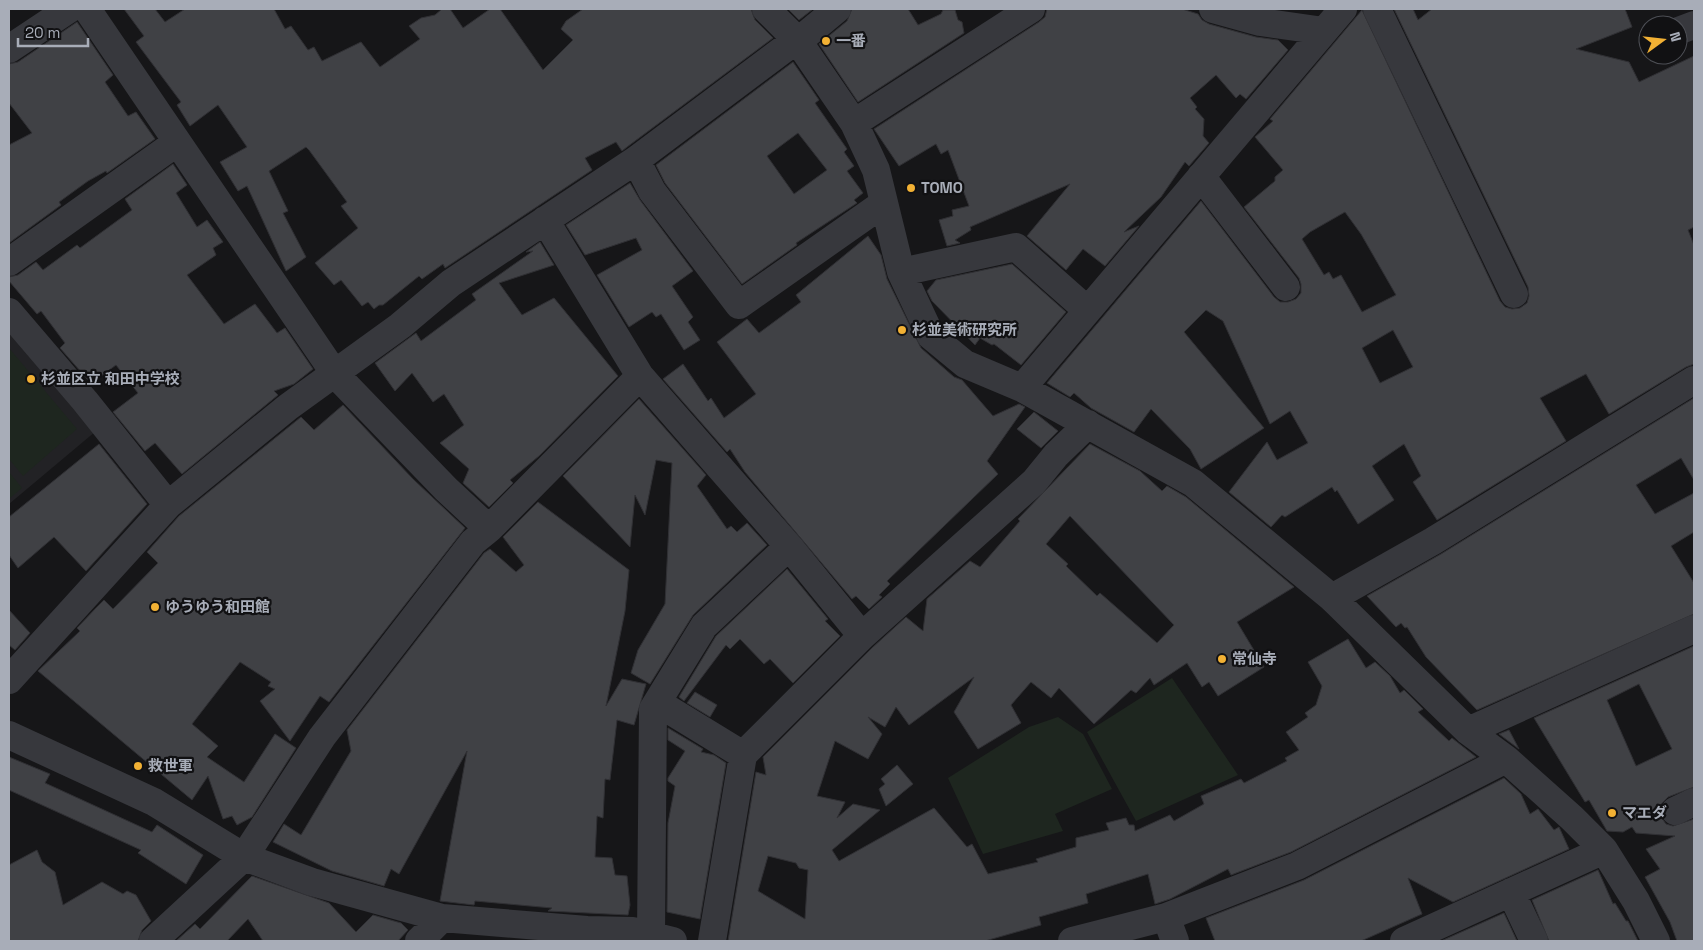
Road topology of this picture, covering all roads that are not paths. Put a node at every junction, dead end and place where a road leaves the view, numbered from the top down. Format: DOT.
graph roads {
  1 [pos="69,9"];
  2 [pos="87,9"];
  3 [pos="766,9"];
  4 [pos="837,9"];
  5 [pos="1032,9"];
  6 [pos="1213,9"];
  7 [pos="1343,9"];
  8 [pos="1377,9"];
  9 [pos="1324,31"];
  10 [pos="798,41"];
  11 [pos="9,49"];
  12 [pos="854,123"];
  13 [pos="176,143"];
  14 [pos="636,160"];
  15 [pos="1201,176"];
  16 [pos="884,203"];
  17 [pos="546,220"];
  18 [pos="9,262"];
  19 [pos="901,272"];
  20 [pos="1286,287"];
  21 [pos="1514,294"];
  22 [pos="1087,310"];
  23 [pos="9,312"];
  24 [pos="335,374"];
  25 [pos="640,376"];
  26 [pos="1694,380"];
  27 [pos="1022,388"];
  28 [pos="1088,424"];
  29 [pos="168,505"];
  30 [pos="489,530"];
  31 [pos="788,546"];
  32 [pos="1332,598"];
  33 [pos="1694,629"];
  34 [pos="862,636"];
  35 [pos="9,680"];
  36 [pos="658,702"];
  37 [pos="1468,731"];
  38 [pos="9,735"];
  39 [pos="743,755"];
  40 [pos="1506,759"];
  41 [pos="1604,850"];
  42 [pos="244,857"];
  43 [pos="1511,892"];
  44 [pos="442,918"];
  45 [pos="1170,929"];
  46 [pos="647,937"];
  47 [pos="153,941"];
  48 [pos="419,941"];
  49 [pos="712,941"];
  50 [pos="1072,941"];
  51 [pos="1404,941"];
  52 [pos="1534,941"];
  53 [pos="1656,941"];
  1 -- 11 [label="street"];
  2 -- 13 [label="street"];
  3 -- 10 [label="street"];
  4 -- 10 [label="street"];
  5 -- 12 [label="street"];
  6 -- 9 [label="street"];
  7 -- 9 [label="street"];
  8 -- 21 [label="street"];
  9 -- 15 [label="street"];
  10 -- 12 [label="street"];
  10 -- 14 [label="street"];
  12 -- 16 [label="street"];
  13 -- 18 [label="street"];
  13 -- 24 [label="street"];
  14 -- 16 [label="street"];
  14 -- 17 [label="street"];
  15 -- 20 [label="street"];
  15 -- 22 [label="street"];
  16 -- 19 [label="street"];
  17 -- 24 [label="street"];
  17 -- 25 [label="street"];
  19 -- 22 [label="street"];
  19 -- 27 [label="street"];
  22 -- 27 [label="street"];
  23 -- 29 [label="street"];
  24 -- 29 [label="street"];
  24 -- 30 [label="street"];
  25 -- 30 [label="street"];
  25 -- 31 [label="street"];
  26 -- 32 [label="street"];
  27 -- 28 [label="street"];
  28 -- 32 [label="street"];
  28 -- 34 [label="street"];
  29 -- 35 [label="street"];
  30 -- 42 [label="street"];
  31 -- 34 [label="street"];
  31 -- 36 [label="street"];
  32 -- 37 [label="street"];
  33 -- 37 [label="street"];
  34 -- 39 [label="street"];
  36 -- 39 [label="street"];
  36 -- 46 [label="street"];
  37 -- 40 [label="street"];
  38 -- 42 [label="street"];
  39 -- 49 [label="street"];
  40 -- 41 [label="street"];
  40 -- 45 [label="street"];
  41 -- 43 [label="street"];
  41 -- 53 [label="street"];
  42 -- 44 [label="street"];
  42 -- 47 [label="street"];
  43 -- 51 [label="street"];
  43 -- 52 [label="street"];
  44 -- 46 [label="street"];
  44 -- 48 [label="street"];
  45 -- 50 [label="street"];
}
